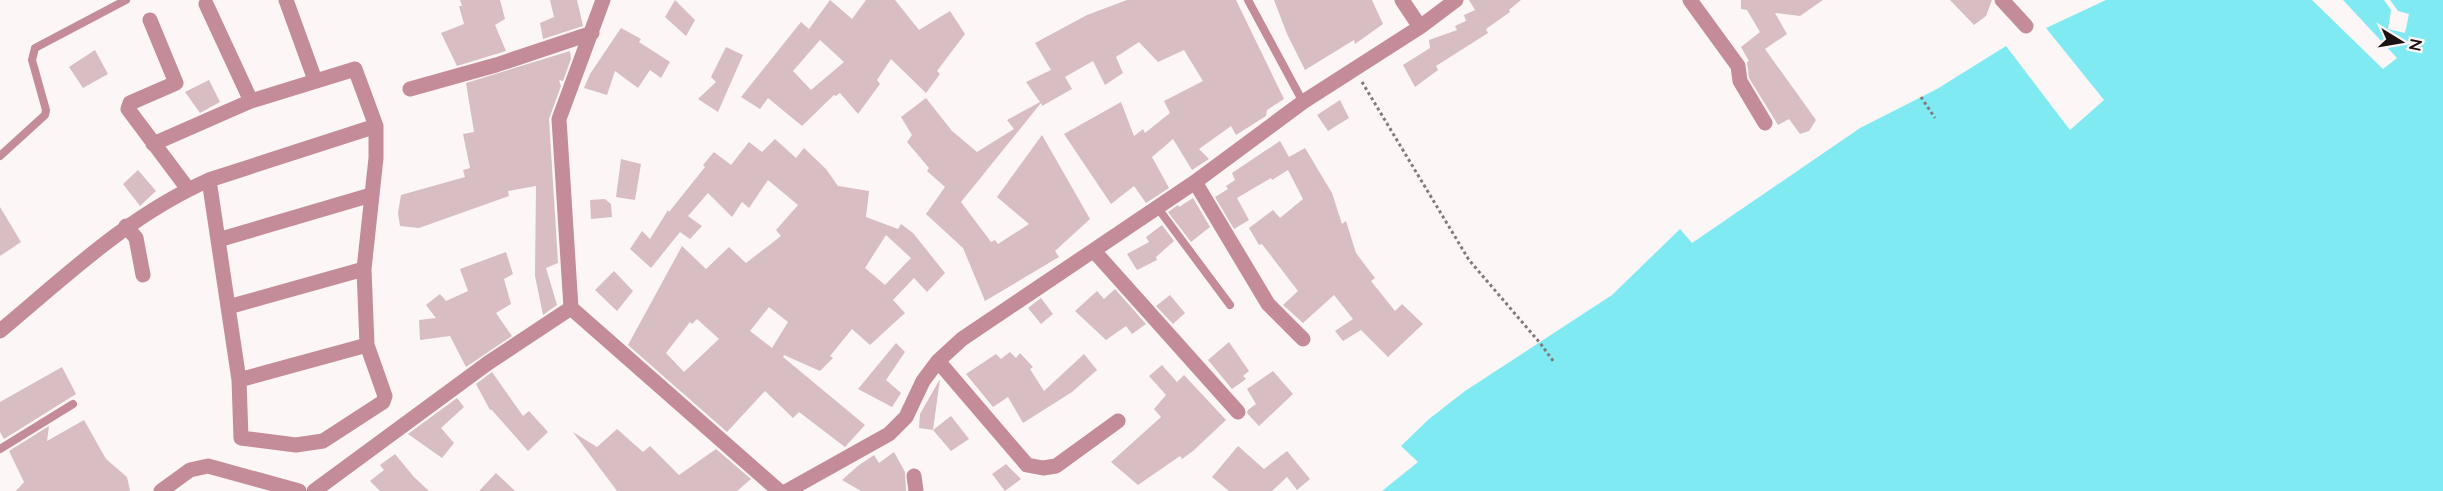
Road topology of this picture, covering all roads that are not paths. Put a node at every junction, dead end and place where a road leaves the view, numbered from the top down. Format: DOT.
graph roads {
  1 [pos="126,0"];
  2 [pos="286,0"];
  3 [pos="603,0"];
  4 [pos="1248,0"];
  5 [pos="1402,0"];
  6 [pos="1456,0"];
  7 [pos="1690,0"];
  8 [pos="2002,0"];
  9 [pos="206,4"];
  10 [pos="150,20"];
  11 [pos="2026,26"];
  12 [pos="1420,27"];
  13 [pos="592,33"];
  14 [pos="315,80"];
  15 [pos="410,89"];
  16 [pos="251,101"];
  17 [pos="1303,102"];
  18 [pos="1766,123"];
  19 [pos="376,126"];
  20 [pos="153,144"];
  21 [pos="0,156"];
  22 [pos="208,180"];
  23 [pos="1195,182"];
  24 [pos="189,189"];
  25 [pos="372,195"];
  26 [pos="1157,207"];
  27 [pos="126,226"];
  28 [pos="218,240"];
  29 [pos="1094,251"];
  30 [pos="364,269"];
  31 [pos="143,275"];
  32 [pos="1230,305"];
  33 [pos="228,307"];
  34 [pos="571,308"];
  35 [pos="0,331"];
  36 [pos="1303,339"];
  37 [pos="367,345"];
  38 [pos="938,362"];
  39 [pos="239,380"];
  40 [pos="73,404"];
  41 [pos="1238,412"];
  42 [pos="1118,421"];
  43 [pos="0,449"];
  44 [pos="788,490"];
  45 [pos="161,491"];
  46 [pos="299,491"];
  47 [pos="314,491"];
  1 -- 21 [label="lane"];
  2 -- 14 [label="street"];
  3 -- 13 [label="street"];
  4 -- 17 [label="lane"];
  5 -- 12 [label="street"];
  6 -- 12 [label="street"];
  7 -- 18 [label="street"];
  8 -- 11 [label="street"];
  9 -- 16 [label="street"];
  10 -- 20 [label="street"];
  12 -- 17 [label="street"];
  13 -- 15 [label="street"];
  13 -- 34 [label="street"];
  14 -- 16 [label="street"];
  14 -- 19 [label="street"];
  16 -- 20 [label="street"];
  17 -- 23 [label="street"];
  19 -- 22 [label="street"];
  19 -- 25 [label="street"];
  20 -- 24 [label="street"];
  22 -- 24 [label="street"];
  22 -- 28 [label="street"];
  23 -- 26 [label="street"];
  23 -- 36 [label="street"];
  24 -- 27 [label="street"];
  25 -- 28 [label="street"];
  25 -- 30 [label="street"];
  26 -- 29 [label="street"];
  26 -- 32 [label="lane"];
  27 -- 31 [label="street"];
  27 -- 35 [label="street"];
  28 -- 33 [label="street"];
  29 -- 38 [label="street"];
  29 -- 41 [label="street"];
  30 -- 33 [label="street"];
  30 -- 37 [label="street"];
  33 -- 39 [label="street"];
  34 -- 44 [label="street"];
  34 -- 47 [label="street"];
  37 -- 39 [label="street"];
  37 -- 39 [label="street"];
  38 -- 42 [label="street"];
  38 -- 44 [label="street"];
  40 -- 43 [label="lane"];
  45 -- 46 [label="street"];
}
